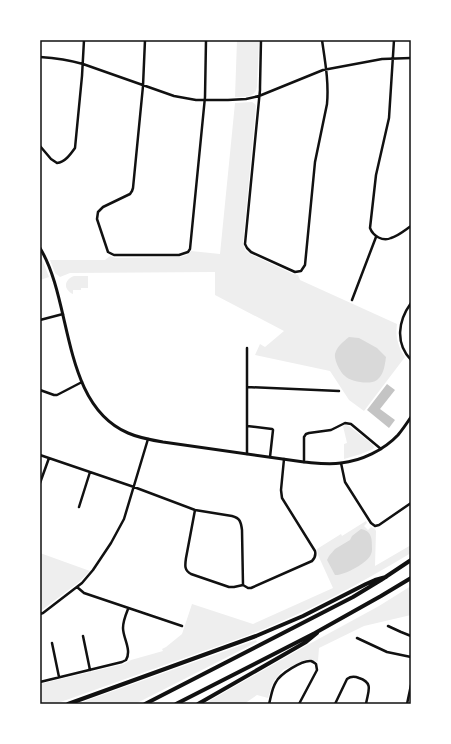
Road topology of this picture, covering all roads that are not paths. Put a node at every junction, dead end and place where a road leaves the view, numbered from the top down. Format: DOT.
graph roads {
  1 [pos="84,40"];
  2 [pos="145,40"];
  3 [pos="206,40"];
  4 [pos="261,40"];
  5 [pos="322,40"];
  6 [pos="394,40"];
  7 [pos="40,57"];
  8 [pos="393,58"];
  9 [pos="411,58"];
  10 [pos="83,64"];
  11 [pos="326,70"];
  12 [pos="143,86"];
  13 [pos="259,96"];
  14 [pos="204,101"];
  15 [pos="40,146"];
  16 [pos="411,226"];
  17 [pos="376,237"];
  18 [pos="40,248"];
  19 [pos="352,300"];
  20 [pos="411,303"];
  21 [pos="63,314"];
  22 [pos="40,320"];
  23 [pos="247,348"];
  24 [pos="411,360"];
  25 [pos="81,383"];
  26 [pos="247,387"];
  27 [pos="40,390"];
  28 [pos="339,392"];
  29 [pos="411,417"];
  30 [pos="247,426"];
  31 [pos="148,439"];
  32 [pos="381,449"];
  33 [pos="247,454"];
  34 [pos="40,455"];
  35 [pos="270,457"];
  36 [pos="48,458"];
  37 [pos="284,459"];
  38 [pos="304,462"];
  39 [pos="341,463"];
  40 [pos="90,472"];
  41 [pos="40,483"];
  42 [pos="134,487"];
  43 [pos="411,503"];
  44 [pos="79,507"];
  45 [pos="195,510"];
  46 [pos="411,560"];
  47 [pos="386,577"];
  48 [pos="411,578"];
  49 [pos="243,585"];
  50 [pos="77,587"];
  51 [pos="128,608"];
  52 [pos="40,614"];
  53 [pos="182,626"];
  54 [pos="388,626"];
  55 [pos="320,630"];
  56 [pos="83,636"];
  57 [pos="411,636"];
  58 [pos="357,638"];
  59 [pos="52,643"];
  60 [pos="411,657"];
  61 [pos="90,670"];
  62 [pos="59,677"];
  63 [pos="40,682"];
  64 [pos="411,685"];
  65 [pos="68,704"];
  66 [pos="145,704"];
  67 [pos="176,704"];
  68 [pos="198,704"];
  69 [pos="269,704"];
  70 [pos="299,704"];
  71 [pos="335,704"];
  72 [pos="366,704"];
  73 [pos="407,704"];
  1 -- 10 [label="street"];
  2 -- 12 [label="street"];
  3 -- 14 [label="street"];
  4 -- 13 [label="street"];
  5 -- 11 [label="street"];
  6 -- 8 [label="street"];
  7 -- 10 [label="street"];
  8 -- 9 [label="street"];
  8 -- 11 [label="street"];
  8 -- 17 [label="street"];
  10 -- 12 [label="street"];
  10 -- 15 [label="street"];
  11 -- 13 [label="street"];
  11 -- 13 [label="street"];
  12 -- 14 [label="street"];
  12 -- 14 [label="street"];
  13 -- 14 [label="street"];
  16 -- 17 [label="street"];
  17 -- 19 [label="street"];
  18 -- 21 [label="street"];
  20 -- 24 [label="street"];
  21 -- 22 [label="street"];
  21 -- 25 [label="street"];
  23 -- 26 [label="street"];
  25 -- 27 [label="street"];
  25 -- 31 [label="street"];
  26 -- 28 [label="street"];
  26 -- 30 [label="street"];
  29 -- 32 [label="street"];
  30 -- 33 [label="street"];
  30 -- 35 [label="street"];
  31 -- 33 [label="street"];
  31 -- 42 [label="street"];
  32 -- 38 [label="street"];
  32 -- 39 [label="street"];
  33 -- 35 [label="street"];
  34 -- 36 [label="street"];
  35 -- 37 [label="street"];
  36 -- 40 [label="street"];
  36 -- 41 [label="street"];
  37 -- 38 [label="street"];
  37 -- 49 [label="street"];
  38 -- 39 [label="street"];
  39 -- 43 [label="street"];
  40 -- 42 [label="street"];
  40 -- 44 [label="street"];
  42 -- 45 [label="street"];
  42 -- 50 [label="street"];
  45 -- 49 [label="street"];
  45 -- 49 [label="street"];
  46 -- 47 [label="highway"];
  47 -- 65 [label="highway"];
  47 -- 66 [label="highway"];
  48 -- 55 [label="highway"];
  50 -- 51 [label="street"];
  50 -- 52 [label="street"];
  51 -- 53 [label="street"];
  51 -- 61 [label="street"];
  54 -- 57 [label="street"];
  55 -- 67 [label="highway"];
  55 -- 68 [label="highway"];
  56 -- 61 [label="street"];
  58 -- 60 [label="street"];
  59 -- 62 [label="street"];
  61 -- 62 [label="street"];
  62 -- 63 [label="street"];
  64 -- 73 [label="street"];
  69 -- 70 [label="street"];
  71 -- 72 [label="street"];
}
